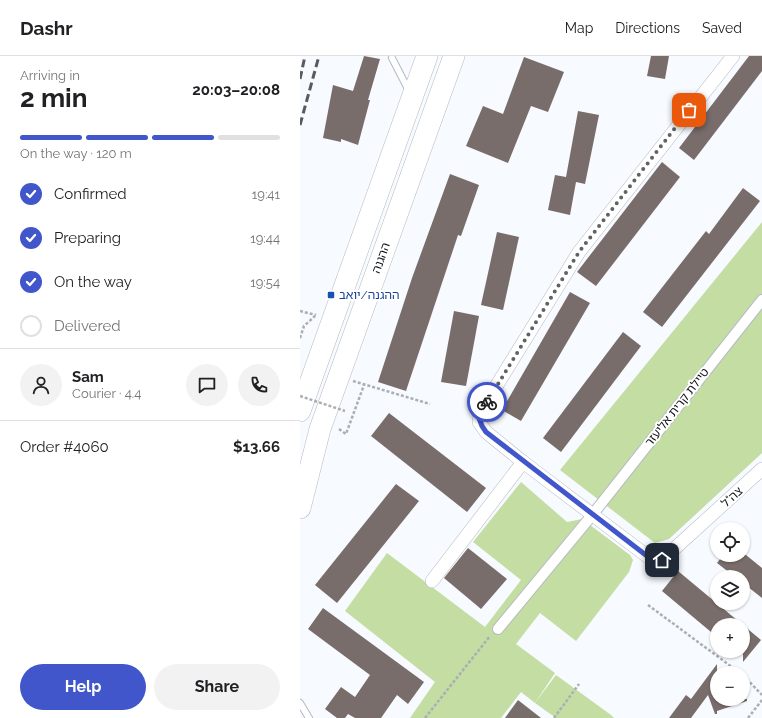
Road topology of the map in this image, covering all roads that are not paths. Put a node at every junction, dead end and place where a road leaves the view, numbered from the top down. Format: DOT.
graph roads {
  1 [pos="427,56"];
  2 [pos="454,56"];
  3 [pos="733,56"];
  4 [pos="392,58"];
  5 [pos="412,97"];
  6 [pos="762,300"];
  7 [pos="300,411"];
  8 [pos="523,462"];
  9 [pos="762,469"];
  10 [pos="300,508"];
  11 [pos="593,514"];
  12 [pos="432,581"];
  13 [pos="498,629"];
  14 [pos="300,703"];
  15 [pos="309,718"];
  1 -- 5 [label="highway, ההגנה"];
  2 -- 10 [label="highway, ההגנה"];
  3 -- 8 [label="street, צה\"ל"];
  4 -- 5 [label="lane"];
  5 -- 7 [label="highway, ההגנה"];
  6 -- 11 [label="street, טיילת קרית אליעזר"];
  8 -- 11 [label="street, צה\"ל"];
  8 -- 12 [label="street"];
  9 -- 11 [label="street, צה\"ל"];
  11 -- 13 [label="street, טיילת קרית אליעזר"];
  14 -- 15 [label="lane"];
}
